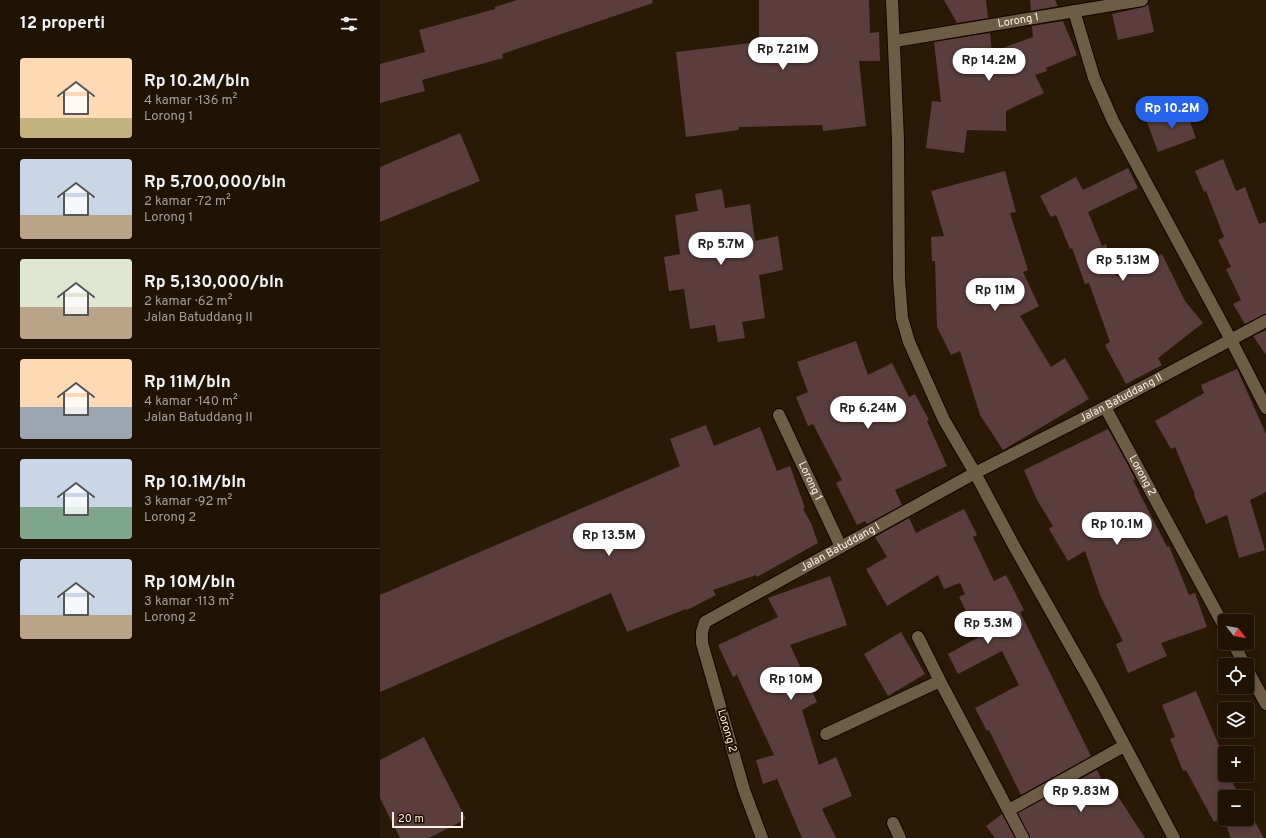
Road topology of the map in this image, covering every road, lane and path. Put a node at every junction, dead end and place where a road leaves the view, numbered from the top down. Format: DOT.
graph roads {
  1 [pos="892,0"];
  2 [pos="1142,0"];
  3 [pos="1074,11"];
  4 [pos="895,41"];
  5 [pos="1266,321"];
  6 [pos="1231,340"];
  7 [pos="1105,407"];
  8 [pos="1266,408"];
  9 [pos="779,415"];
  10 [pos="975,473"];
  11 [pos="841,547"];
  12 [pos="1218,615"];
  13 [pos="705,622"];
  14 [pos="918,637"];
  15 [pos="940,681"];
  16 [pos="1254,682"];
  17 [pos="1266,704"];
  18 [pos="826,734"];
  19 [pos="1124,746"];
  20 [pos="1009,810"];
  21 [pos="893,823"];
  22 [pos="762,838"];
  23 [pos="900,838"];
  24 [pos="1023,838"];
  25 [pos="1174,838"];
  1 -- 4 [label="street"];
  2 -- 3 [label="street, Lorong 1"];
  3 -- 4 [label="street, Lorong 1"];
  3 -- 6 [label="street"];
  4 -- 10 [label="street"];
  5 -- 6 [label="street, Jalan Batuddang II"];
  6 -- 7 [label="street, Jalan Batuddang II"];
  6 -- 8 [label="street"];
  7 -- 10 [label="street, Jalan Batuddang II"];
  7 -- 12 [label="street, Lorong 2"];
  9 -- 11 [label="street, Lorong 1"];
  10 -- 11 [label="street, Jalan Batuddang I"];
  10 -- 19 [label="street"];
  11 -- 13 [label="street, Jalan Batuddang I"];
  13 -- 22 [label="street, Lorong 2"];
  14 -- 15 [label="street"];
  15 -- 18 [label="street"];
  15 -- 20 [label="street"];
  16 -- 17 [label="street"];
  19 -- 20 [label="street"];
  19 -- 25 [label="street"];
  20 -- 24 [label="street"];
  21 -- 23 [label="street"];
}
